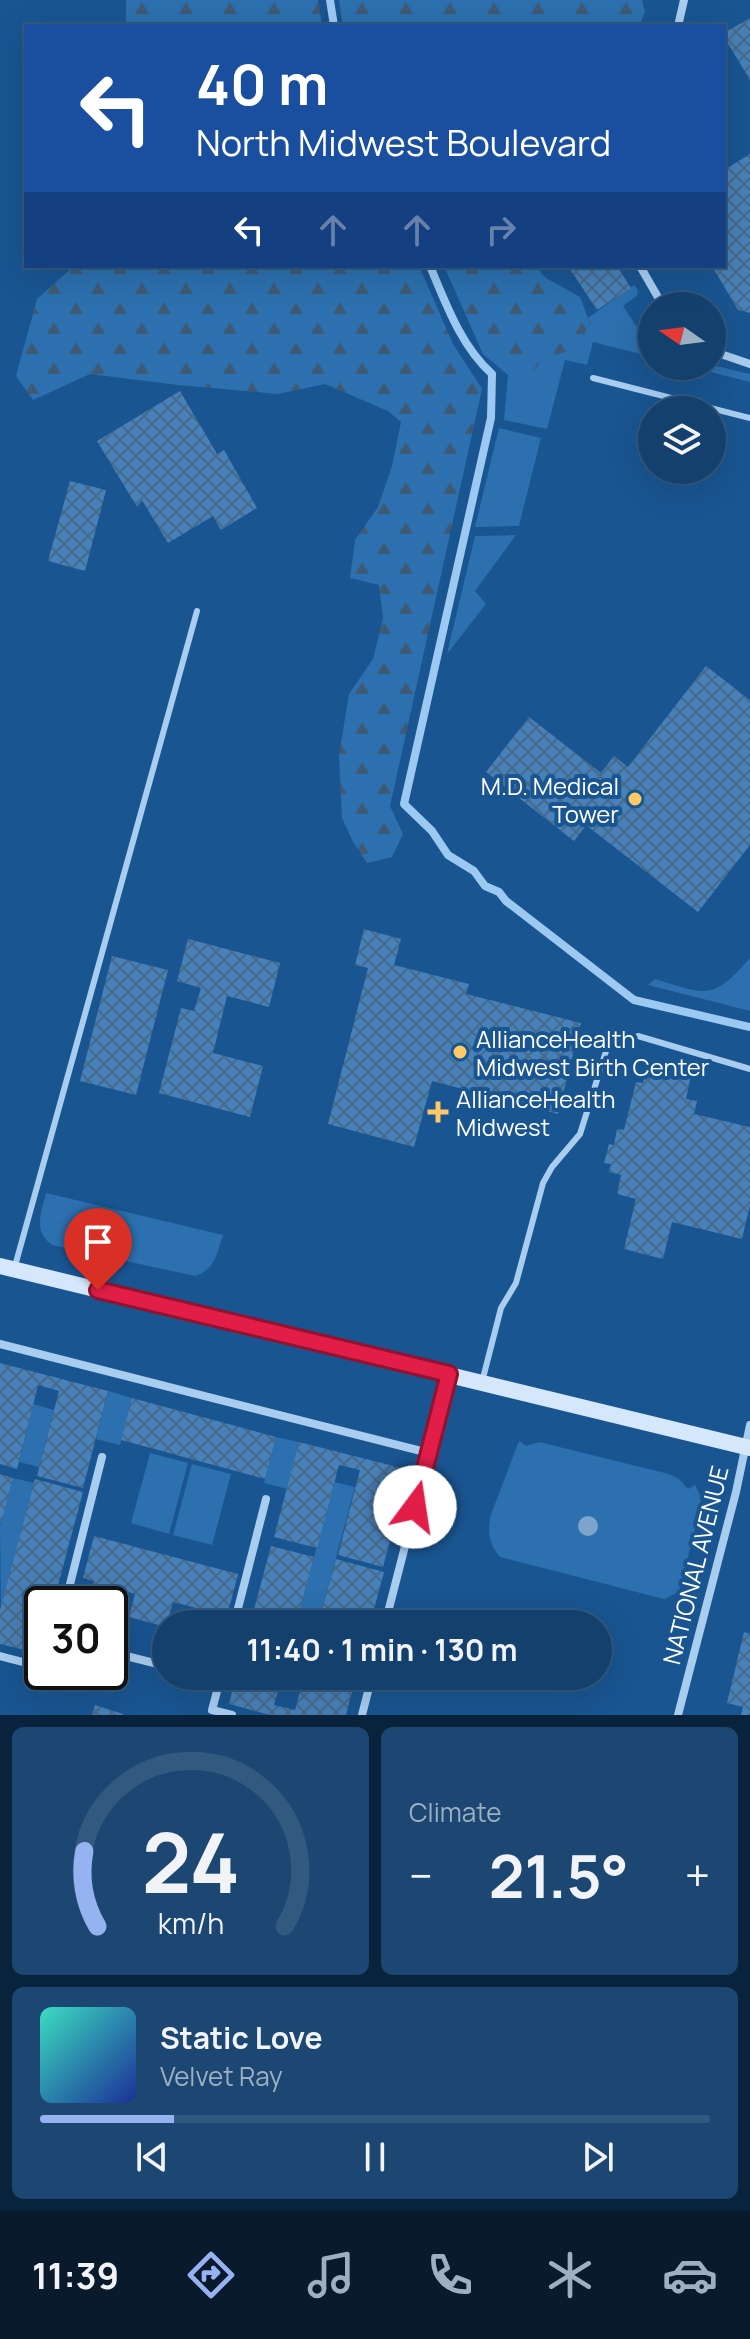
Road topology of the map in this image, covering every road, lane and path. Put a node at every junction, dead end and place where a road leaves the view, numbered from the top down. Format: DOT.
graph roads {
  1 [pos="684,0"];
  2 [pos="678,24"];
  3 [pos="641,268"];
  4 [pos="655,292"];
  5 [pos="726,356"];
  6 [pos="750,364"];
  7 [pos="593,378"];
  8 [pos="750,418"];
  9 [pos="197,611"];
  10 [pos="750,1069"];
  11 [pos="4,1268"];
  12 [pos="0,1344"];
  13 [pos="449,1374"];
  14 [pos="482,1382"];
  15 [pos="750,1425"];
  16 [pos="748,1448"];
  17 [pos="429,1453"];
  18 [pos="102,1457"];
  19 [pos="266,1499"];
  20 [pos="70,1586"];
  21 [pos="238,1610"];
  22 [pos="389,1610"];
  23 [pos="0,1656"];
  24 [pos="128,1656"];
  25 [pos="24,1662"];
  26 [pos="152,1662"];
  27 [pos="217,1690"];
  28 [pos="368,1690"];
  29 [pos="232,1715"];
  30 [pos="362,1715"];
  31 [pos="678,1715"];
  1 -- 2 [label="street"];
  3 -- 4 [label="street"];
  5 -- 6 [label="street"];
  7 -- 8 [label="lane"];
  9 -- 11 [label="lane"];
  10 -- 14 [label="lane"];
  11 -- 13 [label="main road"];
  12 -- 17 [label="street"];
  13 -- 14 [label="main road"];
  13 -- 17 [label="street"];
  14 -- 16 [label="main road"];
  15 -- 16 [label="street, NATIONAL AVENUE"];
  16 -- 31 [label="street, NATIONAL AVENUE"];
  17 -- 22 [label="street"];
  18 -- 20 [label="street"];
  19 -- 21 [label="street"];
  23 -- 25 [label="street"];
  24 -- 26 [label="street"];
  27 -- 29 [label="street"];
  28 -- 30 [label="street"];
}
